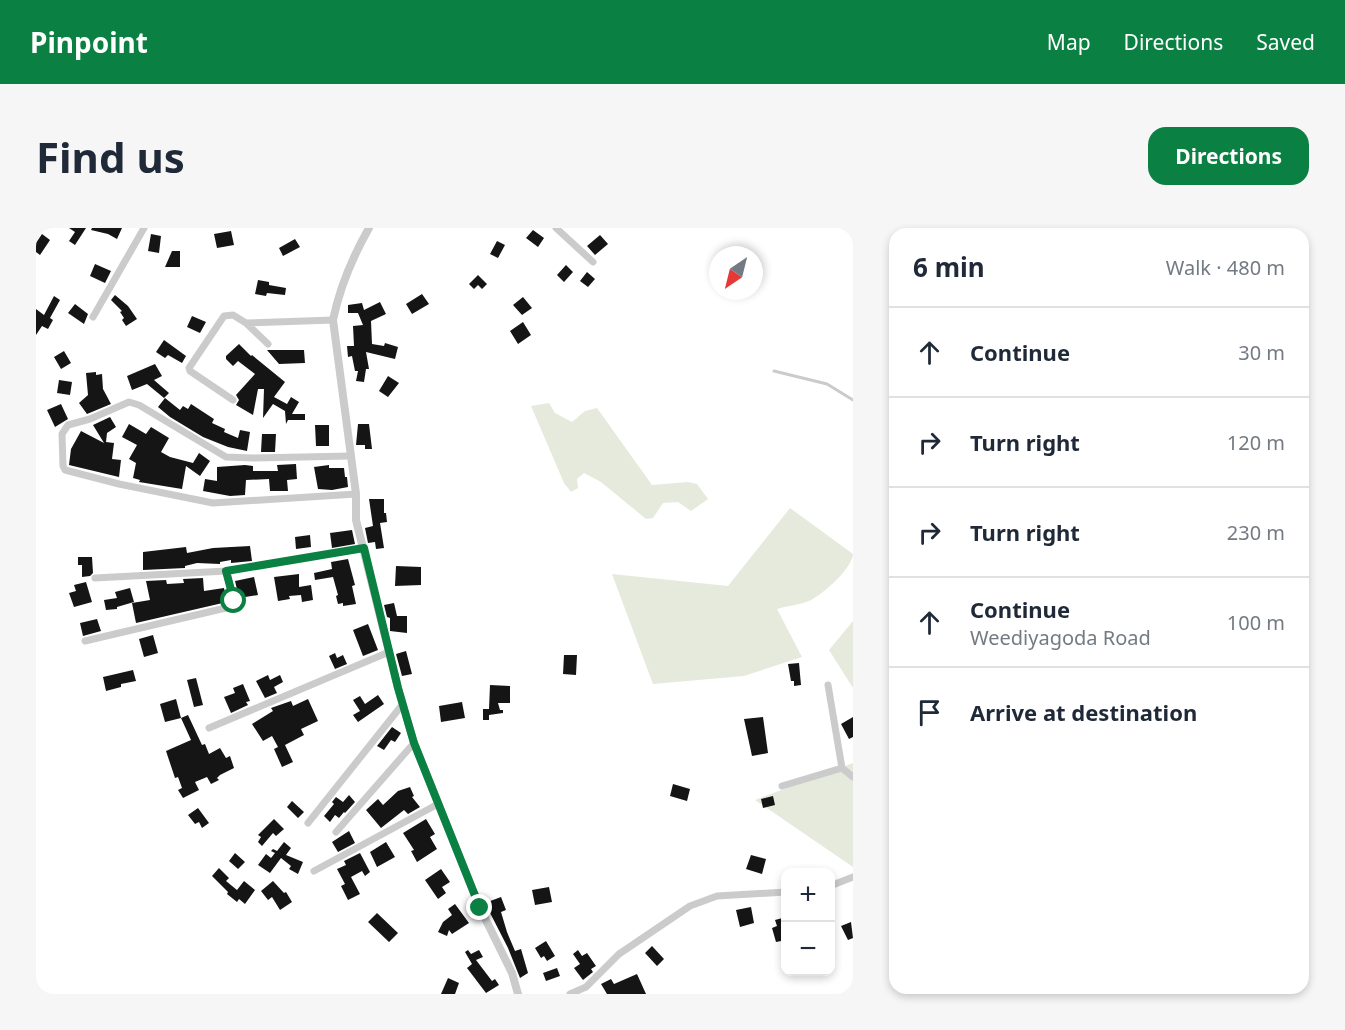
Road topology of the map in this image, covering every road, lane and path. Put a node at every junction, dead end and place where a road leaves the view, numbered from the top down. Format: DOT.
graph roads {
  1 [pos="144,228"];
  2 [pos="369,228"];
  3 [pos="556,228"];
  4 [pos="593,262"];
  5 [pos="93,317"];
  6 [pos="333,320"];
  7 [pos="246,322"];
  8 [pos="268,344"];
  9 [pos="774,371"];
  10 [pos="233,400"];
  11 [pos="853,400"];
  12 [pos="350,456"];
  13 [pos="356,494"];
  14 [pos="364,548"];
  15 [pos="226,571"];
  16 [pos="95,578"];
  17 [pos="85,640"];
  18 [pos="389,652"];
  19 [pos="828,685"];
  20 [pos="402,705"];
  21 [pos="209,728"];
  22 [pos="414,743"];
  23 [pos="842,768"];
  24 [pos="853,777"];
  25 [pos="782,786"];
  26 [pos="438,804"];
  27 [pos="308,823"];
  28 [pos="336,832"];
  29 [pos="314,871"];
  30 [pos="853,877"];
  31 [pos="835,884"];
  32 [pos="781,892"];
  33 [pos="518,994"];
  34 [pos="570,994"];
  1 -- 5 [label="street"];
  2 -- 6 [label="street"];
  3 -- 4 [label="street"];
  6 -- 7 [label="street"];
  6 -- 12 [label="street"];
  7 -- 8 [label="street"];
  7 -- 10 [label="street"];
  9 -- 11 [label="lane"];
  12 -- 13 [label="street"];
  12 -- 13 [label="street"];
  13 -- 14 [label="street"];
  14 -- 15 [label="street"];
  14 -- 18 [label="street"];
  15 -- 16 [label="street"];
  15 -- 17 [label="street"];
  18 -- 20 [label="street"];
  18 -- 21 [label="street"];
  19 -- 23 [label="street"];
  20 -- 22 [label="street"];
  20 -- 27 [label="street"];
  22 -- 26 [label="street"];
  22 -- 28 [label="street"];
  23 -- 24 [label="street"];
  23 -- 25 [label="street"];
  26 -- 29 [label="street"];
  26 -- 33 [label="street"];
  30 -- 31 [label="street"];
  32 -- 34 [label="street"];
}
